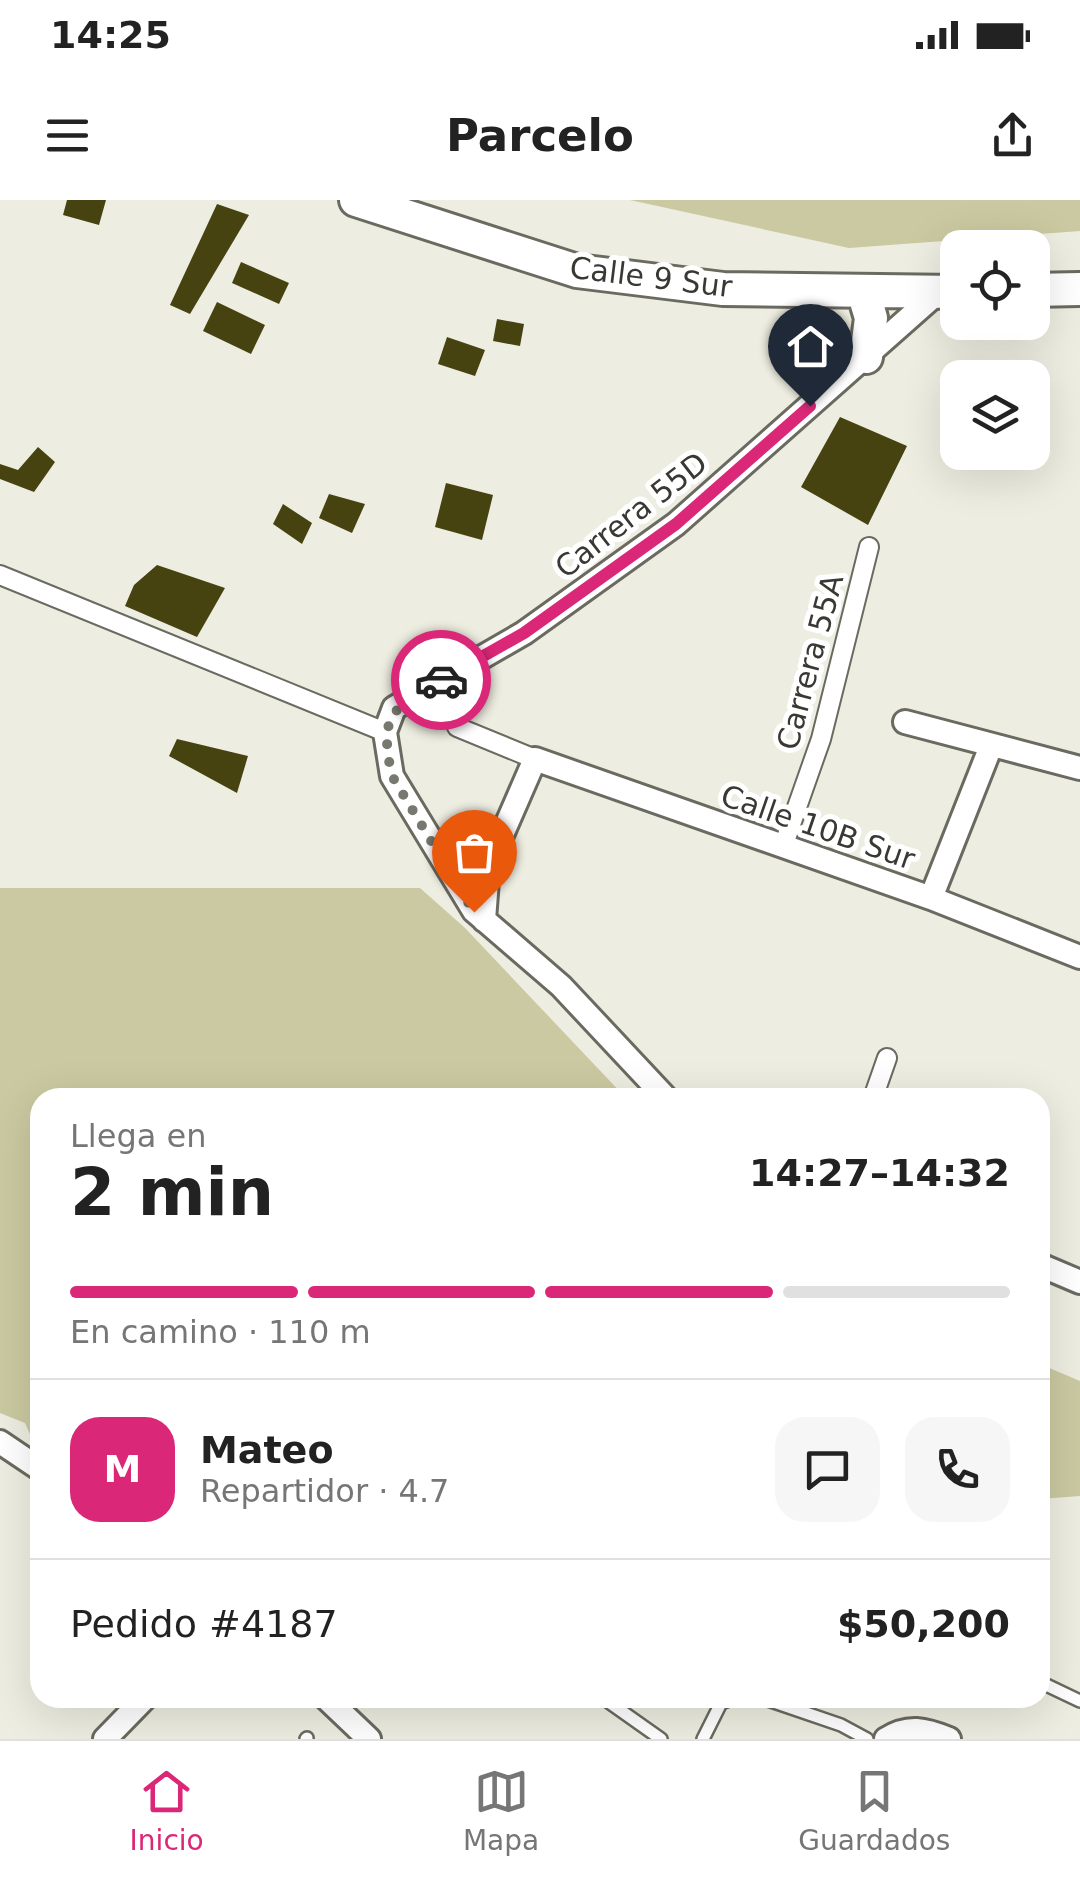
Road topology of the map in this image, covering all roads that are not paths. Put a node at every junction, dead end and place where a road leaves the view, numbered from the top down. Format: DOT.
graph roads {
  1 [pos="356,200"];
  2 [pos="1080,289"];
  3 [pos="1050,290"];
  4 [pos="862,291"];
  5 [pos="940,293"];
  6 [pos="940,299"];
  7 [pos="866,357"];
  8 [pos="868,546"];
  9 [pos="0,575"];
  10 [pos="905,722"];
  11 [pos="457,727"];
  12 [pos="385,732"];
  13 [pos="991,746"];
  14 [pos="535,759"];
  15 [pos="1080,768"];
  16 [pos="783,847"];
  17 [pos="488,867"];
  18 [pos="460,890"];
  19 [pos="932,898"];
  20 [pos="484,920"];
  21 [pos="1080,958"];
  22 [pos="887,1058"];
  23 [pos="657,1088"];
  24 [pos="876,1088"];
  25 [pos="1050,1269"];
  26 [pos="1080,1282"];
  27 [pos="0,1442"];
  28 [pos="30,1462"];
  29 [pos="1050,1687"];
  30 [pos="1080,1701"];
  31 [pos="135,1708"];
  32 [pos="337,1708"];
  33 [pos="617,1708"];
  34 [pos="718,1708"];
  35 [pos="791,1708"];
  36 [pos="893,1734"];
  37 [pos="105,1739"];
  38 [pos="370,1739"];
  39 [pos="661,1739"];
  40 [pos="703,1739"];
  41 [pos="866,1739"];
  42 [pos="949,1739"];
  1 -- 4 [label="main road, Calle 9 Sur"];
  2 -- 3 [label="main road"];
  4 -- 5 [label="main road, Calle 9 Sur"];
  4 -- 7 [label="main road"];
  6 -- 7 [label="street, Carrera 55D"];
  7 -- 12 [label="street, Carrera 55D"];
  8 -- 16 [label="street, Carrera 55A"];
  9 -- 12 [label="street"];
  10 -- 13 [label="street"];
  11 -- 14 [label="street"];
  12 -- 18 [label="street"];
  13 -- 15 [label="street"];
  13 -- 19 [label="street"];
  14 -- 16 [label="street, Calle 10B Sur"];
  14 -- 17 [label="street"];
  16 -- 19 [label="street, Calle 10B Sur"];
  17 -- 18 [label="street"];
  17 -- 20 [label="street"];
  18 -- 20 [label="street"];
  19 -- 21 [label="street, Calle 10B Sur"];
  20 -- 23 [label="street"];
  22 -- 24 [label="street"];
  25 -- 26 [label="street"];
  27 -- 28 [label="street"];
  29 -- 30 [label="lane"];
  31 -- 37 [label="street"];
  32 -- 38 [label="street"];
  33 -- 39 [label="lane"];
  34 -- 40 [label="lane"];
  35 -- 41 [label="lane"];
  36 -- 42 [label="street"];
}
